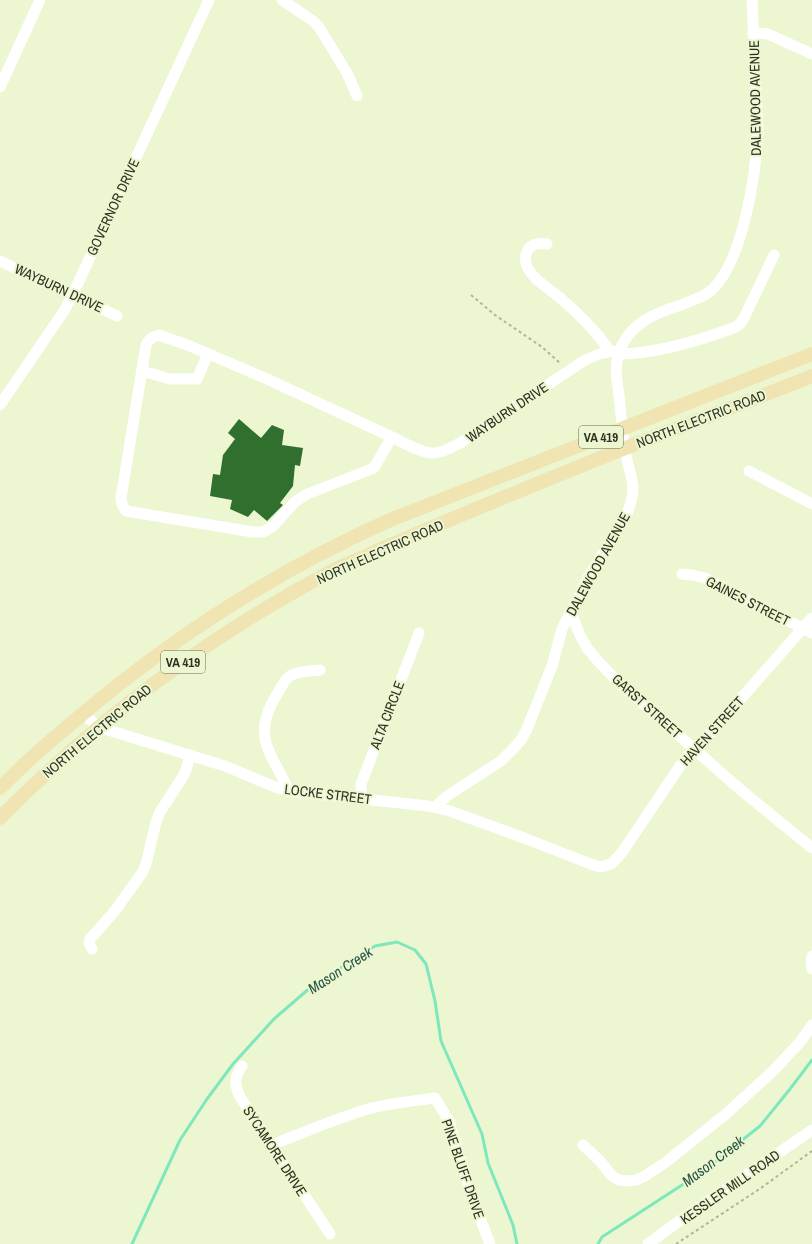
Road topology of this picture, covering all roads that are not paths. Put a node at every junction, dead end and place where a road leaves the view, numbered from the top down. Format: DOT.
graph roads {
  1 [pos="40,0"];
  2 [pos="209,0"];
  3 [pos="282,0"];
  4 [pos="752,0"];
  5 [pos="753,32"];
  6 [pos="812,54"];
  7 [pos="0,87"];
  8 [pos="356,96"];
  9 [pos="547,244"];
  10 [pos="774,255"];
  11 [pos="0,261"];
  12 [pos="73,294"];
  13 [pos="117,316"];
  14 [pos="616,352"];
  15 [pos="208,354"];
  16 [pos="812,354"];
  17 [pos="142,371"];
  18 [pos="812,376"];
  19 [pos="0,405"];
  20 [pos="622,428"];
  21 [pos="392,437"];
  22 [pos="625,448"];
  23 [pos="749,471"];
  24 [pos="812,504"];
  25 [pos="682,574"];
  26 [pos="571,613"];
  27 [pos="812,618"];
  28 [pos="807,630"];
  29 [pos="419,632"];
  30 [pos="320,670"];
  31 [pos="83,713"];
  32 [pos="98,727"];
  33 [pos="695,749"];
  34 [pos="190,755"];
  35 [pos="0,788"];
  36 [pos="288,791"];
  37 [pos="361,798"];
  38 [pos="435,807"];
  39 [pos="0,818"];
  40 [pos="812,848"];
  41 [pos="580,860"];
  42 [pos="92,949"];
  43 [pos="812,1025"];
  44 [pos="242,1066"];
  45 [pos="812,1130"];
  46 [pos="272,1145"];
  47 [pos="583,1145"];
  48 [pos="330,1234"];
  49 [pos="490,1244"];
  50 [pos="648,1244"];
  1 -- 7 [label="street"];
  2 -- 12 [label="street, GOVERNOR DRIVE"];
  3 -- 8 [label="street"];
  4 -- 5 [label="street, DALEWOOD AVENUE"];
  5 -- 6 [label="street"];
  5 -- 14 [label="street, DALEWOOD AVENUE"];
  9 -- 14 [label="street"];
  10 -- 14 [label="street, WAYBURN DRIVE"];
  11 -- 12 [label="street, WAYBURN DRIVE"];
  12 -- 13 [label="street, WAYBURN DRIVE"];
  12 -- 19 [label="street, GOVERNOR DRIVE"];
  14 -- 20 [label="street, DALEWOOD AVENUE"];
  14 -- 21 [label="street, WAYBURN DRIVE"];
  15 -- 17 [label="street"];
  15 -- 17 [label="street, WAYBURN DRIVE"];
  15 -- 21 [label="street, WAYBURN DRIVE"];
  16 -- 20 [label="main road, NORTH ELECTRIC ROAD / VA 419"];
  17 -- 21 [label="street"];
  18 -- 22 [label="main road, NORTH ELECTRIC ROAD / VA 419"];
  20 -- 22 [label="street, DALEWOOD AVENUE"];
  20 -- 31 [label="main road, NORTH ELECTRIC ROAD / VA 419"];
  22 -- 26 [label="street, DALEWOOD AVENUE"];
  22 -- 32 [label="main road, NORTH ELECTRIC ROAD / VA 419"];
  23 -- 24 [label="street"];
  25 -- 28 [label="street, GAINES STREET"];
  26 -- 33 [label="street, GARST STREET"];
  26 -- 38 [label="street, DALEWOOD AVENUE"];
  27 -- 28 [label="street, HAVEN STREET"];
  28 -- 33 [label="street, HAVEN STREET"];
  29 -- 37 [label="street, ALTA CIRCLE"];
  30 -- 36 [label="street"];
  31 -- 32 [label="street, LOCKE STREET"];
  31 -- 35 [label="main road, NORTH ELECTRIC ROAD / VA 419"];
  32 -- 34 [label="street, LOCKE STREET"];
  32 -- 39 [label="main road, NORTH ELECTRIC ROAD / VA 419"];
  33 -- 40 [label="street, GARST STREET"];
  33 -- 41 [label="street, HAVEN STREET"];
  34 -- 36 [label="street, LOCKE STREET"];
  34 -- 42 [label="street"];
  36 -- 37 [label="street, LOCKE STREET"];
  37 -- 38 [label="street, LOCKE STREET"];
  38 -- 41 [label="street, LOCKE STREET"];
  43 -- 47 [label="street"];
  44 -- 46 [label="street, SYCAMORE DRIVE"];
  45 -- 50 [label="street, KESSLER MILL ROAD"];
  46 -- 48 [label="street, SYCAMORE DRIVE"];
  46 -- 49 [label="street, PINE BLUFF DRIVE"];
}
